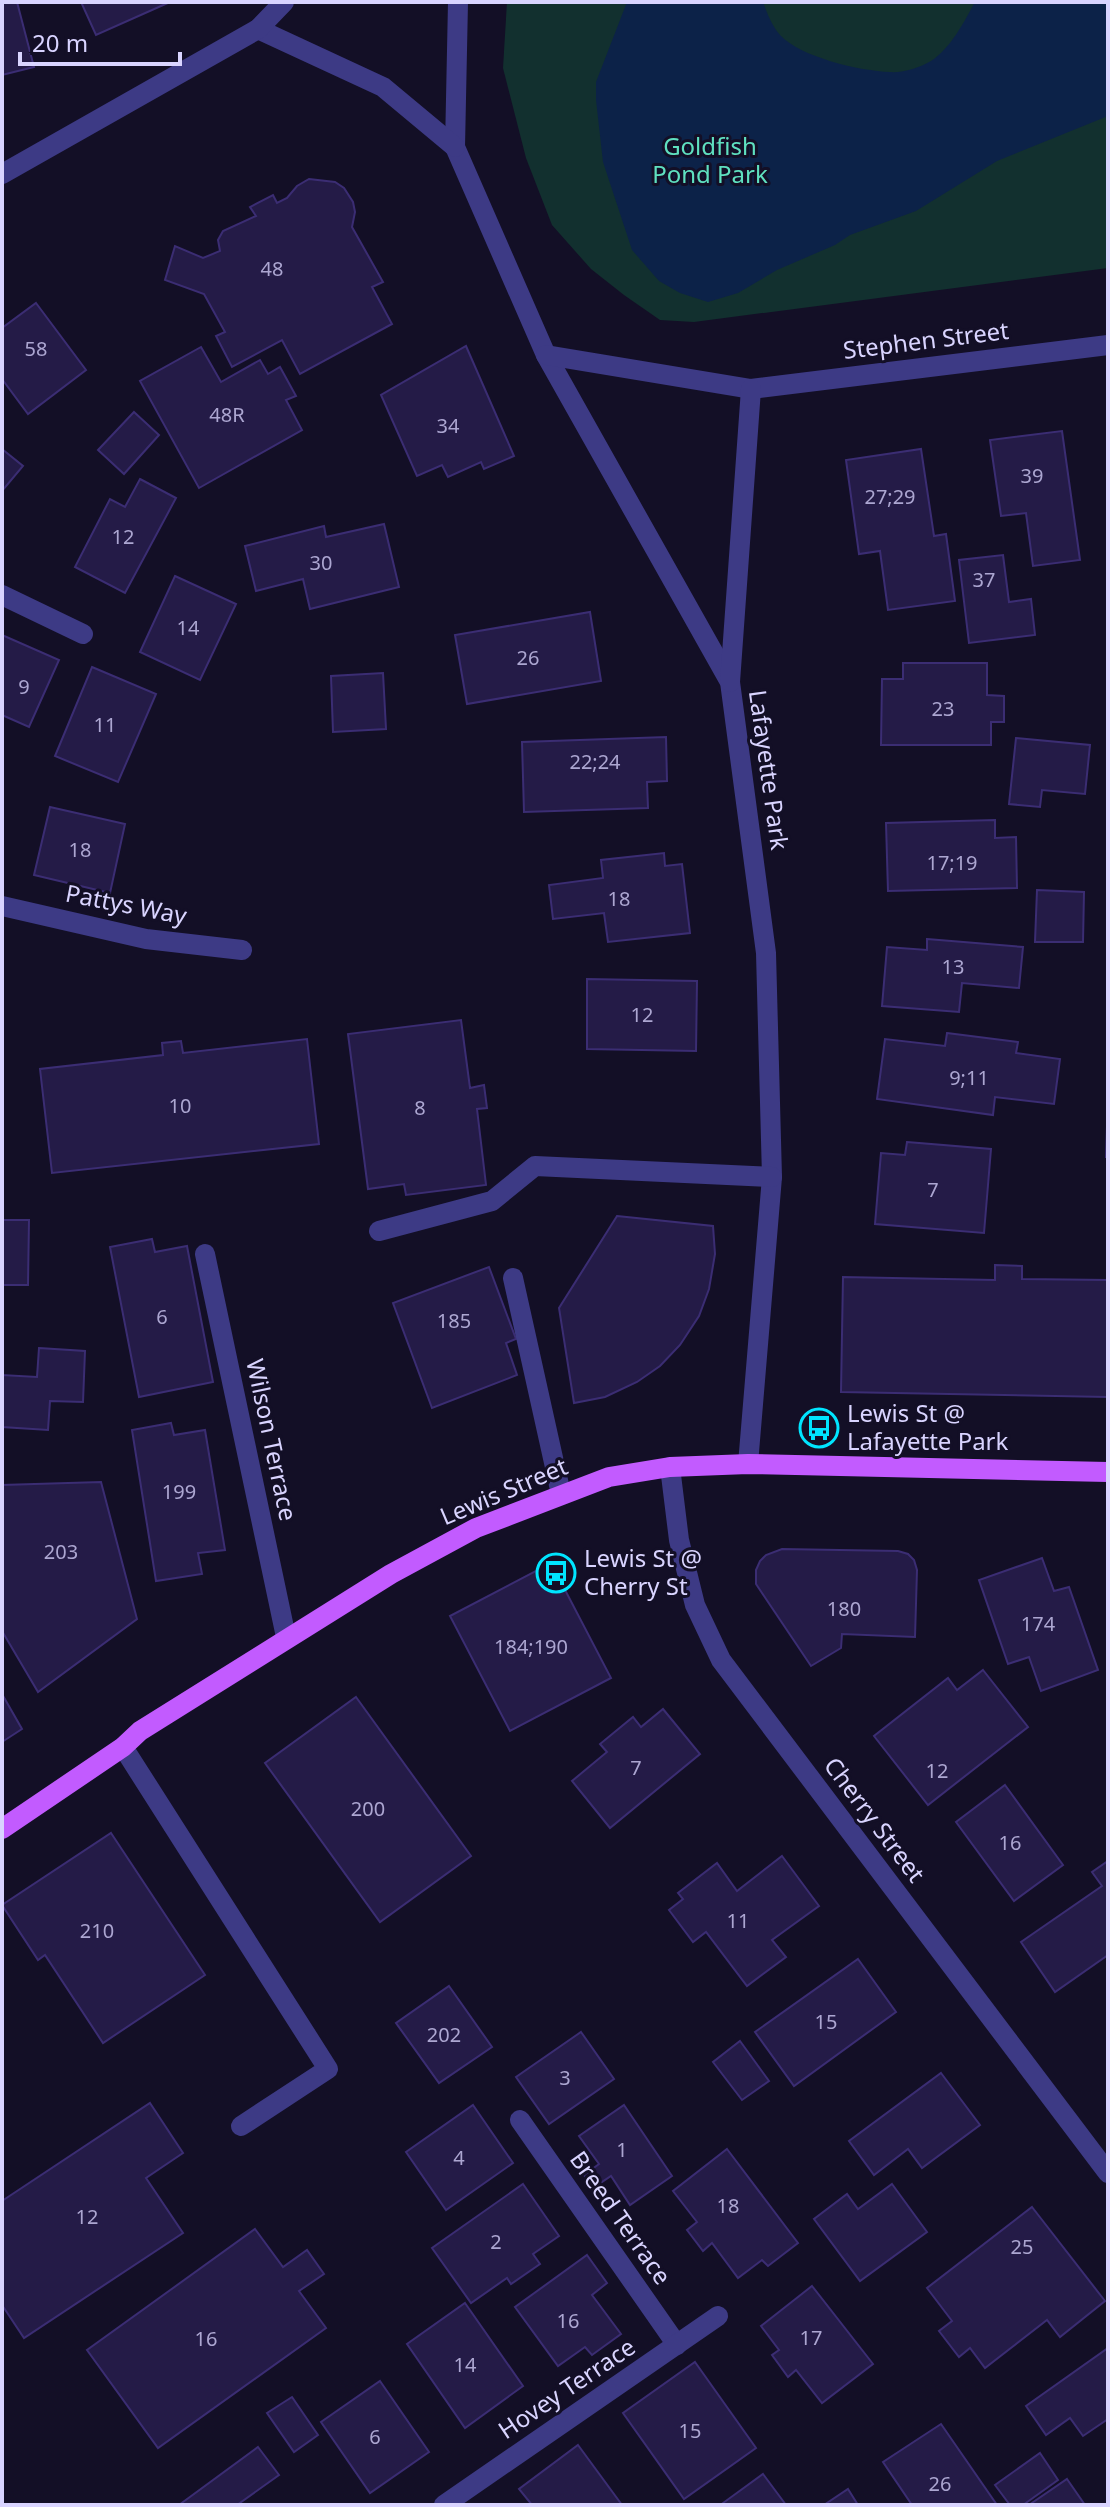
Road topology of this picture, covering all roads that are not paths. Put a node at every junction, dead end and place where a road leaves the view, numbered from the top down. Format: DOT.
graph roads {
  1 [pos="284,2"];
  2 [pos="458,2"];
  3 [pos="258,29"];
  4 [pos="455,147"];
  5 [pos="2,174"];
  6 [pos="1108,345"];
  7 [pos="546,355"];
  8 [pos="751,389"];
  9 [pos="2,595"];
  10 [pos="83,634"];
  11 [pos="730,682"];
  12 [pos="2,906"];
  13 [pos="242,950"];
  14 [pos="772,1177"];
  15 [pos="379,1231"];
  16 [pos="205,1254"];
  17 [pos="513,1278"];
  18 [pos="748,1464"];
  19 [pos="670,1467"];
  20 [pos="1108,1472"];
  21 [pos="561,1494"];
  22 [pos="286,1637"];
  23 [pos="123,1747"];
  24 [pos="2,1829"];
  25 [pos="520,2120"];
  26 [pos="241,2126"];
  27 [pos="1108,2173"];
  28 [pos="718,2316"];
  29 [pos="677,2345"];
  30 [pos="444,2505"];
  1 -- 3 [label="street"];
  2 -- 4 [label="street, Lafayette Park"];
  3 -- 4 [label="street, Lafayette Park"];
  3 -- 5 [label="street"];
  4 -- 7 [label="street, Lafayette Park"];
  6 -- 8 [label="street, Stephen Street"];
  7 -- 8 [label="street, Stephen Street"];
  7 -- 11 [label="street, Lafayette Park"];
  8 -- 11 [label="street"];
  9 -- 10 [label="street"];
  11 -- 14 [label="street, Lafayette Park"];
  12 -- 13 [label="street, Pattys Way"];
  14 -- 15 [label="street"];
  14 -- 18 [label="street, Lafayette Park"];
  16 -- 22 [label="street, Wilson Terrace"];
  17 -- 21 [label="street"];
  18 -- 19 [label="main road, Lewis Street"];
  18 -- 20 [label="main road, Lewis Street"];
  19 -- 21 [label="main road, Lewis Street"];
  19 -- 27 [label="street, Cherry Street"];
  21 -- 22 [label="main road, Lewis Street"];
  22 -- 23 [label="main road, Lewis Street"];
  23 -- 24 [label="main road, Lewis Street"];
  23 -- 26 [label="street"];
  25 -- 29 [label="street, Breed Terrace"];
  28 -- 29 [label="street, Hovey Terrace"];
  29 -- 30 [label="street, Hovey Terrace"];
}
